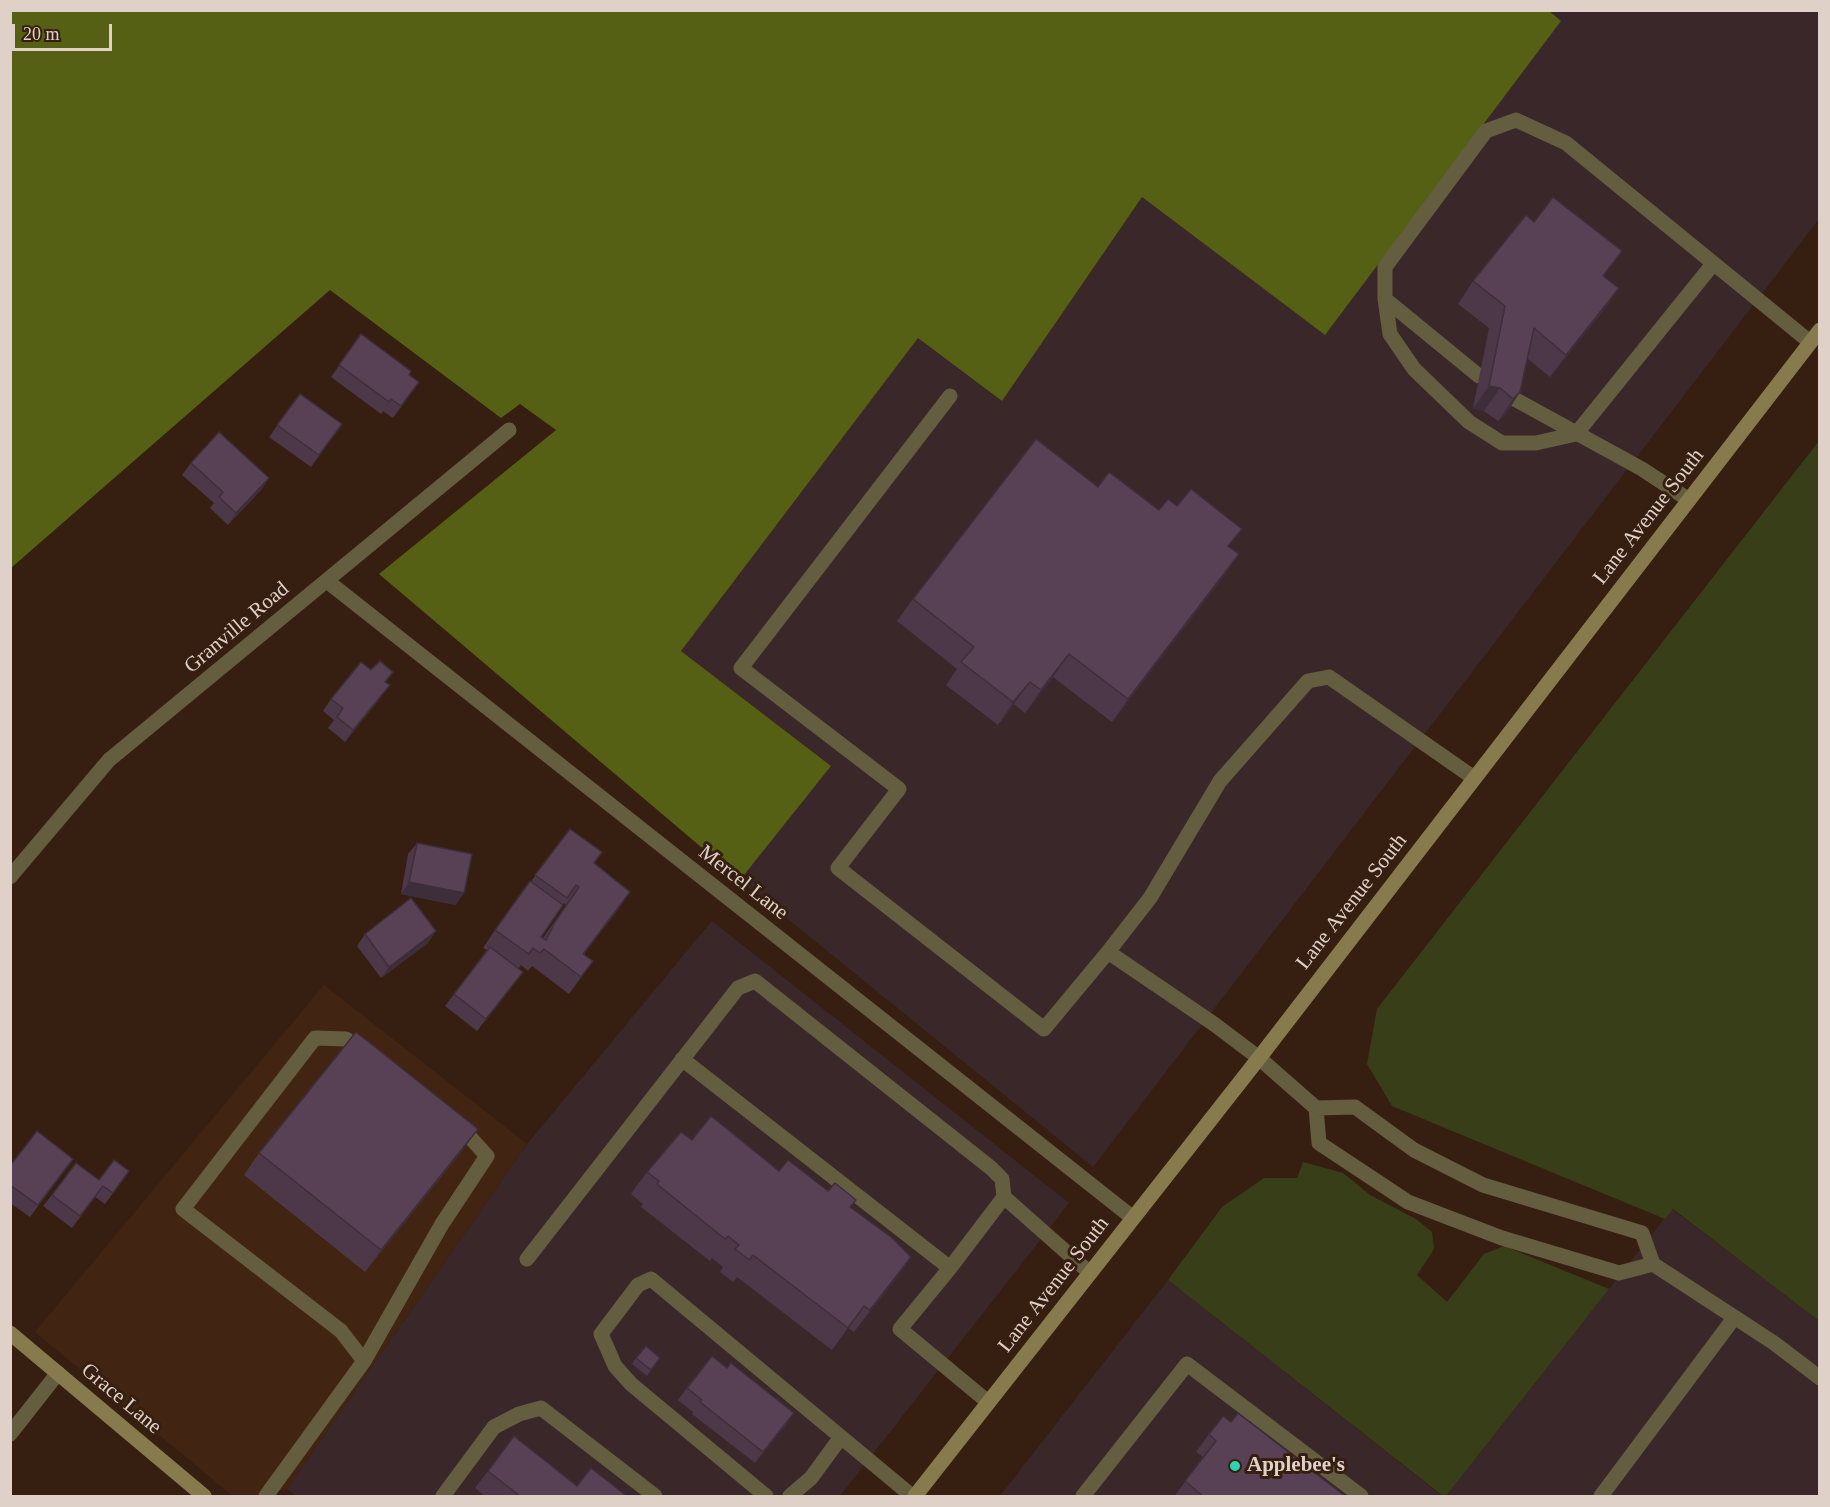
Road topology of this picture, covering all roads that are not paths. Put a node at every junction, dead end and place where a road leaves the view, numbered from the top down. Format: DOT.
graph roads {
  1 [pos="1713,264"];
  2 [pos="1385,299"];
  3 [pos="1815,336"];
  4 [pos="1479,376"];
  5 [pos="950,396"];
  6 [pos="1509,396"];
  7 [pos="509,430"];
  8 [pos="1576,434"];
  9 [pos="1689,500"];
  10 [pos="327,581"];
  11 [pos="1474,778"];
  12 [pos="10,877"];
  13 [pos="1107,952"];
  14 [pos="1258,1058"];
  15 [pos="682,1059"];
  16 [pos="374,1060"];
  17 [pos="1316,1108"];
  18 [pos="448,1117"];
  19 [pos="1004,1197"];
  20 [pos="1133,1218"];
  21 [pos="527,1259"];
  22 [pos="1653,1264"];
  23 [pos="950,1268"];
  24 [pos="1090,1274"];
  25 [pos="1734,1318"];
  26 [pos="10,1333"];
  27 [pos="364,1361"];
  28 [pos="58,1373"];
  29 [pos="1820,1378"];
  30 [pos="988,1402"];
  31 [pos="10,1434"];
  32 [pos="841,1437"];
  33 [pos="204,1497"];
  34 [pos="266,1497"];
  35 [pos="443,1497"];
  36 [pos="655,1497"];
  37 [pos="766,1497"];
  38 [pos="790,1497"];
  39 [pos="914,1497"];
  40 [pos="1083,1497"];
  41 [pos="1361,1497"];
  42 [pos="1601,1497"];
  1 -- 2 [label="street"];
  1 -- 3 [label="street"];
  1 -- 8 [label="street"];
  2 -- 4 [label="street"];
  2 -- 8 [label="street"];
  3 -- 9 [label="main road, Lane Avenue South"];
  5 -- 13 [label="street"];
  6 -- 8 [label="street"];
  7 -- 10 [label="street, Granville Road"];
  8 -- 9 [label="street"];
  9 -- 11 [label="main road, Lane Avenue South"];
  10 -- 12 [label="street, Granville Road"];
  10 -- 20 [label="street, Mercel Lane"];
  11 -- 13 [label="street"];
  11 -- 14 [label="main road, Lane Avenue South"];
  13 -- 14 [label="street"];
  14 -- 17 [label="street"];
  14 -- 20 [label="main road, Lane Avenue South"];
  15 -- 19 [label="street"];
  15 -- 21 [label="street"];
  15 -- 23 [label="street"];
  16 -- 27 [label="street"];
  17 -- 22 [label="street"];
  17 -- 22 [label="street"];
  18 -- 27 [label="street"];
  19 -- 23 [label="street"];
  19 -- 24 [label="street"];
  20 -- 24 [label="main road, Lane Avenue South"];
  22 -- 25 [label="street"];
  23 -- 30 [label="street"];
  24 -- 30 [label="main road, Lane Avenue South"];
  25 -- 29 [label="street"];
  25 -- 42 [label="street"];
  26 -- 28 [label="main road, Grace Lane"];
  27 -- 34 [label="street"];
  28 -- 31 [label="street"];
  28 -- 33 [label="main road, Grace Lane"];
  30 -- 39 [label="main road, Lane Avenue South"];
  32 -- 37 [label="street"];
  32 -- 38 [label="street"];
  32 -- 39 [label="street"];
  35 -- 36 [label="street"];
  40 -- 41 [label="street"];
}
